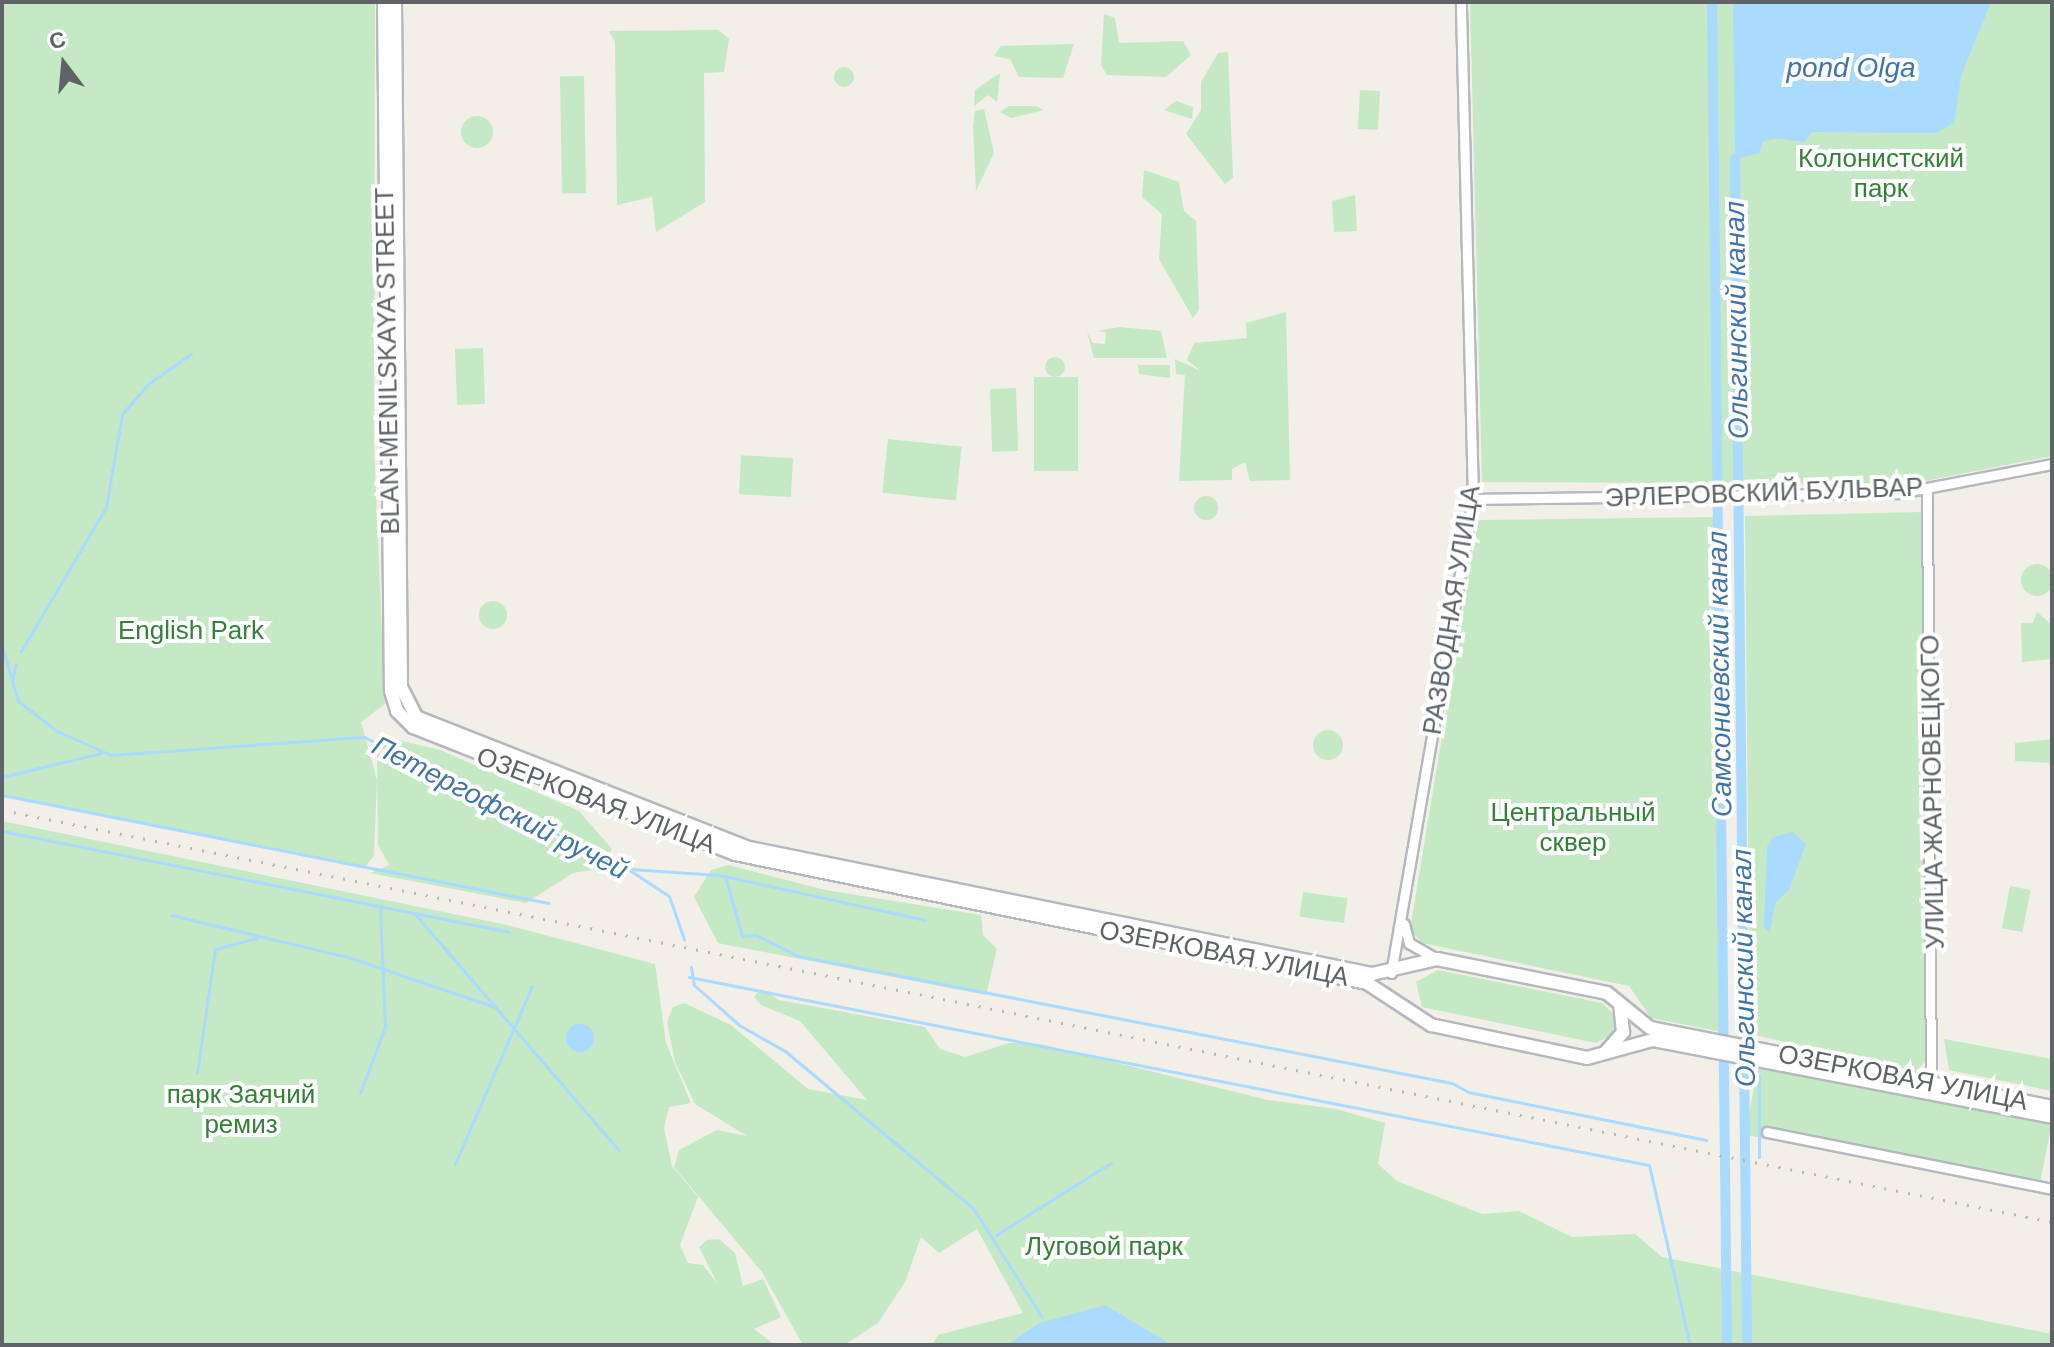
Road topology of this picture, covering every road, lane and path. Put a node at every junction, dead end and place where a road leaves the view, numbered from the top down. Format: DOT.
graph roads {
  1 [pos="384,2"];
  2 [pos="395,2"];
  3 [pos="1461,2"];
  4 [pos="2052,464"];
  5 [pos="1927,489"];
  6 [pos="1473,499"];
  7 [pos="406,714"];
  8 [pos="1403,919"];
  9 [pos="1437,959"];
  10 [pos="1391,973"];
  11 [pos="1387,990"];
  12 [pos="1617,999"];
  13 [pos="1709,1045"];
  14 [pos="1598,1057"];
  15 [pos="1932,1089"];
  16 [pos="2052,1107"];
  17 [pos="2052,1117"];
  18 [pos="1767,1132"];
  19 [pos="2052,1189"];
  1 -- 7 [label="street, BLAN-MENILSKAYA STREET"];
  2 -- 7 [label="street, BLAN-MENILSKAYA STREET"];
  3 -- 6 [label="street, РАЗВОДНАЯ УЛИЦА"];
  4 -- 5 [label="street, ЭРЛЕРОВСКИЙ БУЛЬВАР"];
  5 -- 6 [label="street, ЭРЛЕРОВСКИЙ БУЛЬВАР"];
  5 -- 15 [label="street, УЛИЦА ЖАРНОВЕЦКОГО"];
  6 -- 8 [label="street, РАЗВОДНАЯ УЛИЦА"];
  7 -- 10 [label="street, ОЗЕРКОВАЯ УЛИЦА"];
  7 -- 11 [label="street, ОЗЕРКОВАЯ УЛИЦА"];
  8 -- 9 [label="street, ОЗЕРКОВАЯ УЛИЦА"];
  8 -- 10 [label="street, РАЗВОДНАЯ УЛИЦА"];
  9 -- 10 [label="street, ОЗЕРКОВАЯ УЛИЦА"];
  9 -- 12 [label="street, ОЗЕРКОВАЯ УЛИЦА"];
  10 -- 11 [label="street"];
  11 -- 14 [label="street"];
  12 -- 13 [label="street, ОЗЕРКОВАЯ УЛИЦА"];
  12 -- 14 [label="street"];
  13 -- 14 [label="street, ОЗЕРКОВАЯ УЛИЦА"];
  13 -- 15 [label="street, ОЗЕРКОВАЯ УЛИЦА"];
  15 -- 16 [label="street, ОЗЕРКОВАЯ УЛИЦА"];
  15 -- 17 [label="street, ОЗЕРКОВАЯ УЛИЦА"];
  18 -- 19 [label="street"];
}
